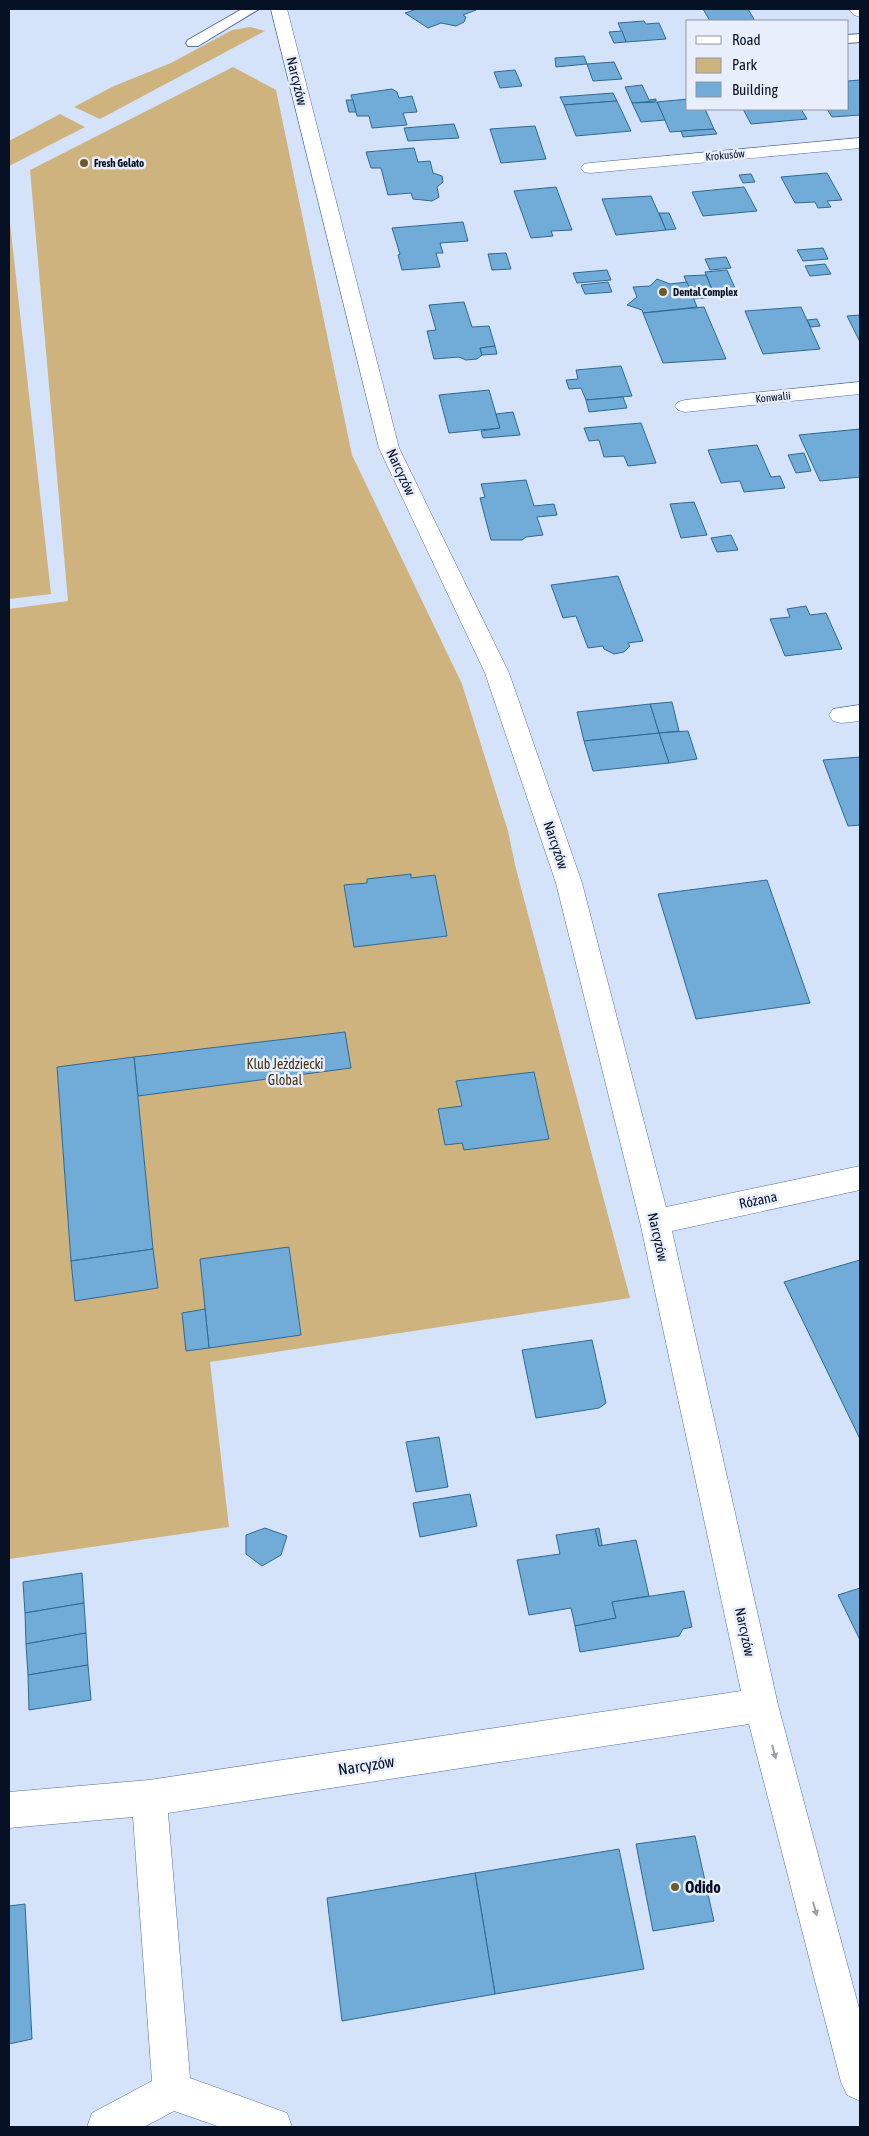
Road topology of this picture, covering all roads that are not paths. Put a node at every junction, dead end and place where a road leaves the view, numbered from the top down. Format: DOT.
graph roads {
  1 [pos="252,9"];
  2 [pos="279,9"];
  3 [pos="857,9"];
  4 [pos="860,12"];
  5 [pos="193,43"];
  6 [pos="860,143"];
  7 [pos="590,168"];
  8 [pos="860,388"];
  9 [pos="685,406"];
  10 [pos="860,1178"];
  11 [pos="656,1222"];
  12 [pos="761,1705"];
  13 [pos="149,1798"];
  14 [pos="9,1810"];
  15 [pos="860,2082"];
  16 [pos="172,2091"];
  17 [pos="106,2127"];
  18 [pos="273,2127"];
  1 -- 5 [label="lane"];
  2 -- 11 [label="street, Narcyzów"];
  3 -- 4 [label="street"];
  6 -- 7 [label="street, Krokusów"];
  8 -- 9 [label="street, Konwalii"];
  10 -- 11 [label="street, Różana"];
  11 -- 12 [label="street, Narcyzów"];
  12 -- 13 [label="street, Narcyzów"];
  12 -- 15 [label="street, Narcyzów, one-way"];
  13 -- 14 [label="street, Narcyzów"];
  13 -- 16 [label="street"];
  16 -- 17 [label="street"];
  16 -- 18 [label="street"];
}
